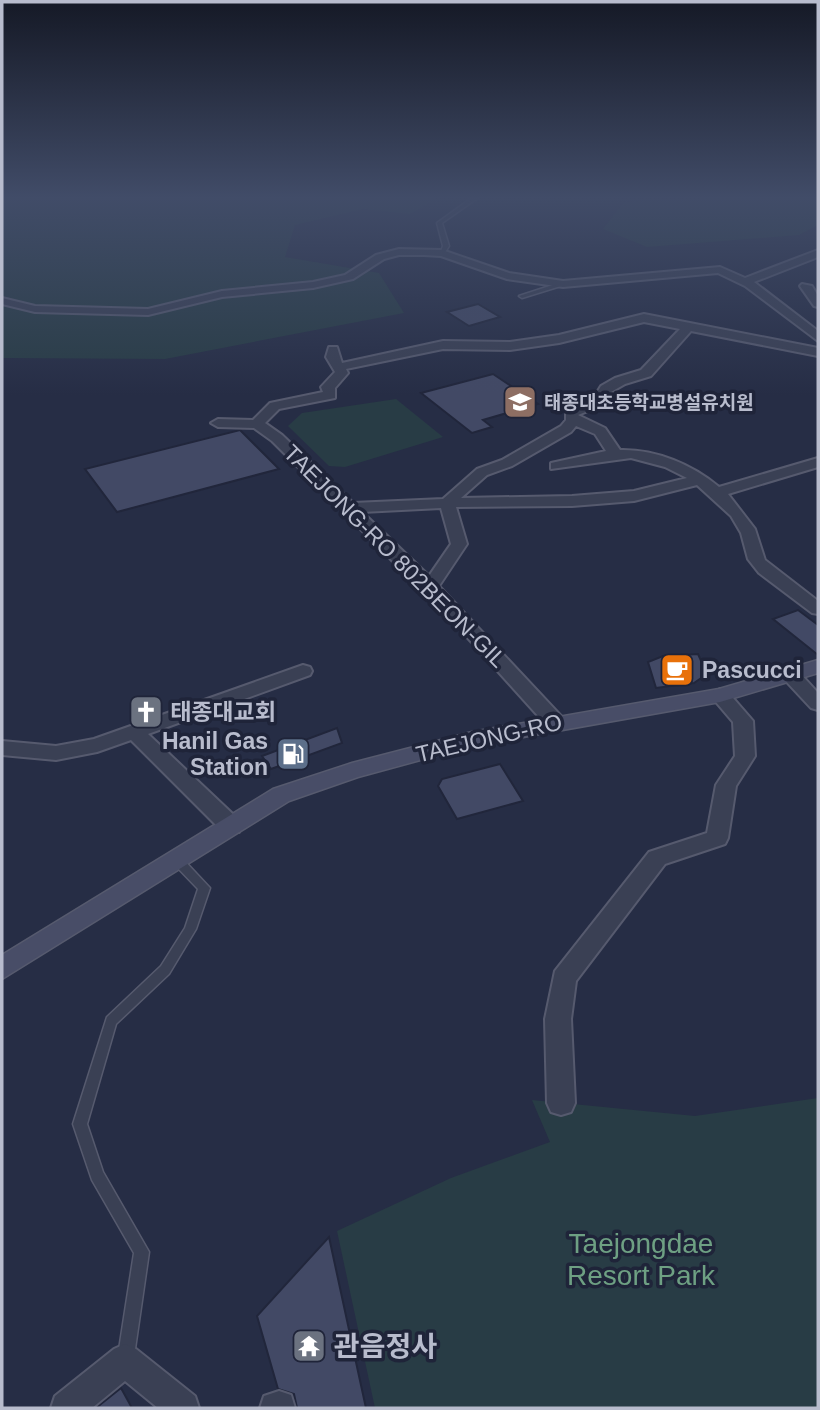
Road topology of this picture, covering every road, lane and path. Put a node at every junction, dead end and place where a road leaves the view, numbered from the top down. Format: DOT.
graph roads {
  1 [pos="371,263"];
  2 [pos="470,263"];
  3 [pos="793,263"];
  4 [pos="744,282"];
  5 [pos="563,284"];
  6 [pos="806,286"];
  7 [pos="522,296"];
  8 [pos="2,300"];
  9 [pos="818,304"];
  10 [pos="687,328"];
  11 [pos="813,328"];
  12 [pos="818,337"];
  13 [pos="333,350"];
  14 [pos="818,352"];
  15 [pos="339,367"];
  16 [pos="572,417"];
  17 [pos="219,422"];
  18 [pos="257,424"];
  19 [pos="615,453"];
  20 [pos="818,462"];
  21 [pos="556,466"];
  22 [pos="702,480"];
  23 [pos="719,492"];
  24 [pos="447,503"];
  25 [pos="349,508"];
  26 [pos="429,588"];
  27 [pos="818,609"];
  28 [pos="818,666"];
  29 [pos="303,671"];
  30 [pos="791,675"];
  31 [pos="720,695"];
  32 [pos="818,704"];
  33 [pos="555,722"];
  34 [pos="132,730"];
  35 [pos="2,748"];
  36 [pos="231,826"];
  37 [pos="177,860"];
  38 [pos="2,968"];
  39 [pos="561,1103"];
  40 [pos="125,1360"];
  41 [pos="67,1408"];
  42 [pos="183,1408"];
  1 -- 8 [label="street"];
  2 -- 5 [label="street"];
  3 -- 4 [label="street"];
  4 -- 5 [label="street"];
  4 -- 11 [label="street"];
  5 -- 7 [label="lane"];
  6 -- 9 [label="street"];
  10 -- 14 [label="street"];
  10 -- 15 [label="street"];
  10 -- 16 [label="street"];
  11 -- 12 [label="street"];
  13 -- 15 [label="street"];
  15 -- 18 [label="street"];
  16 -- 19 [label="street"];
  16 -- 24 [label="street"];
  17 -- 18 [label="street"];
  18 -- 25 [label="street, TAEJONG-RO 802BEON-GIL"];
  19 -- 21 [label="street"];
  19 -- 22 [label="street"];
  20 -- 23 [label="street"];
  22 -- 23 [label="street"];
  22 -- 24 [label="street"];
  23 -- 27 [label="street"];
  24 -- 25 [label="street"];
  24 -- 26 [label="street"];
  25 -- 26 [label="street, TAEJONG-RO 802BEON-GIL"];
  26 -- 33 [label="street, TAEJONG-RO 802BEON-GIL"];
  28 -- 30 [label="main road, TAEJONG-RO"];
  29 -- 34 [label="street"];
  30 -- 31 [label="main road, TAEJONG-RO"];
  30 -- 32 [label="street"];
  31 -- 33 [label="main road, TAEJONG-RO"];
  31 -- 39 [label="street"];
  33 -- 36 [label="main road, TAEJONG-RO"];
  34 -- 35 [label="street"];
  34 -- 36 [label="street"];
  36 -- 37 [label="main road, TAEJONG-RO"];
  37 -- 38 [label="main road, TAEJONG-RO"];
  37 -- 40 [label="lane"];
  40 -- 41 [label="street"];
  40 -- 42 [label="street"];
}
